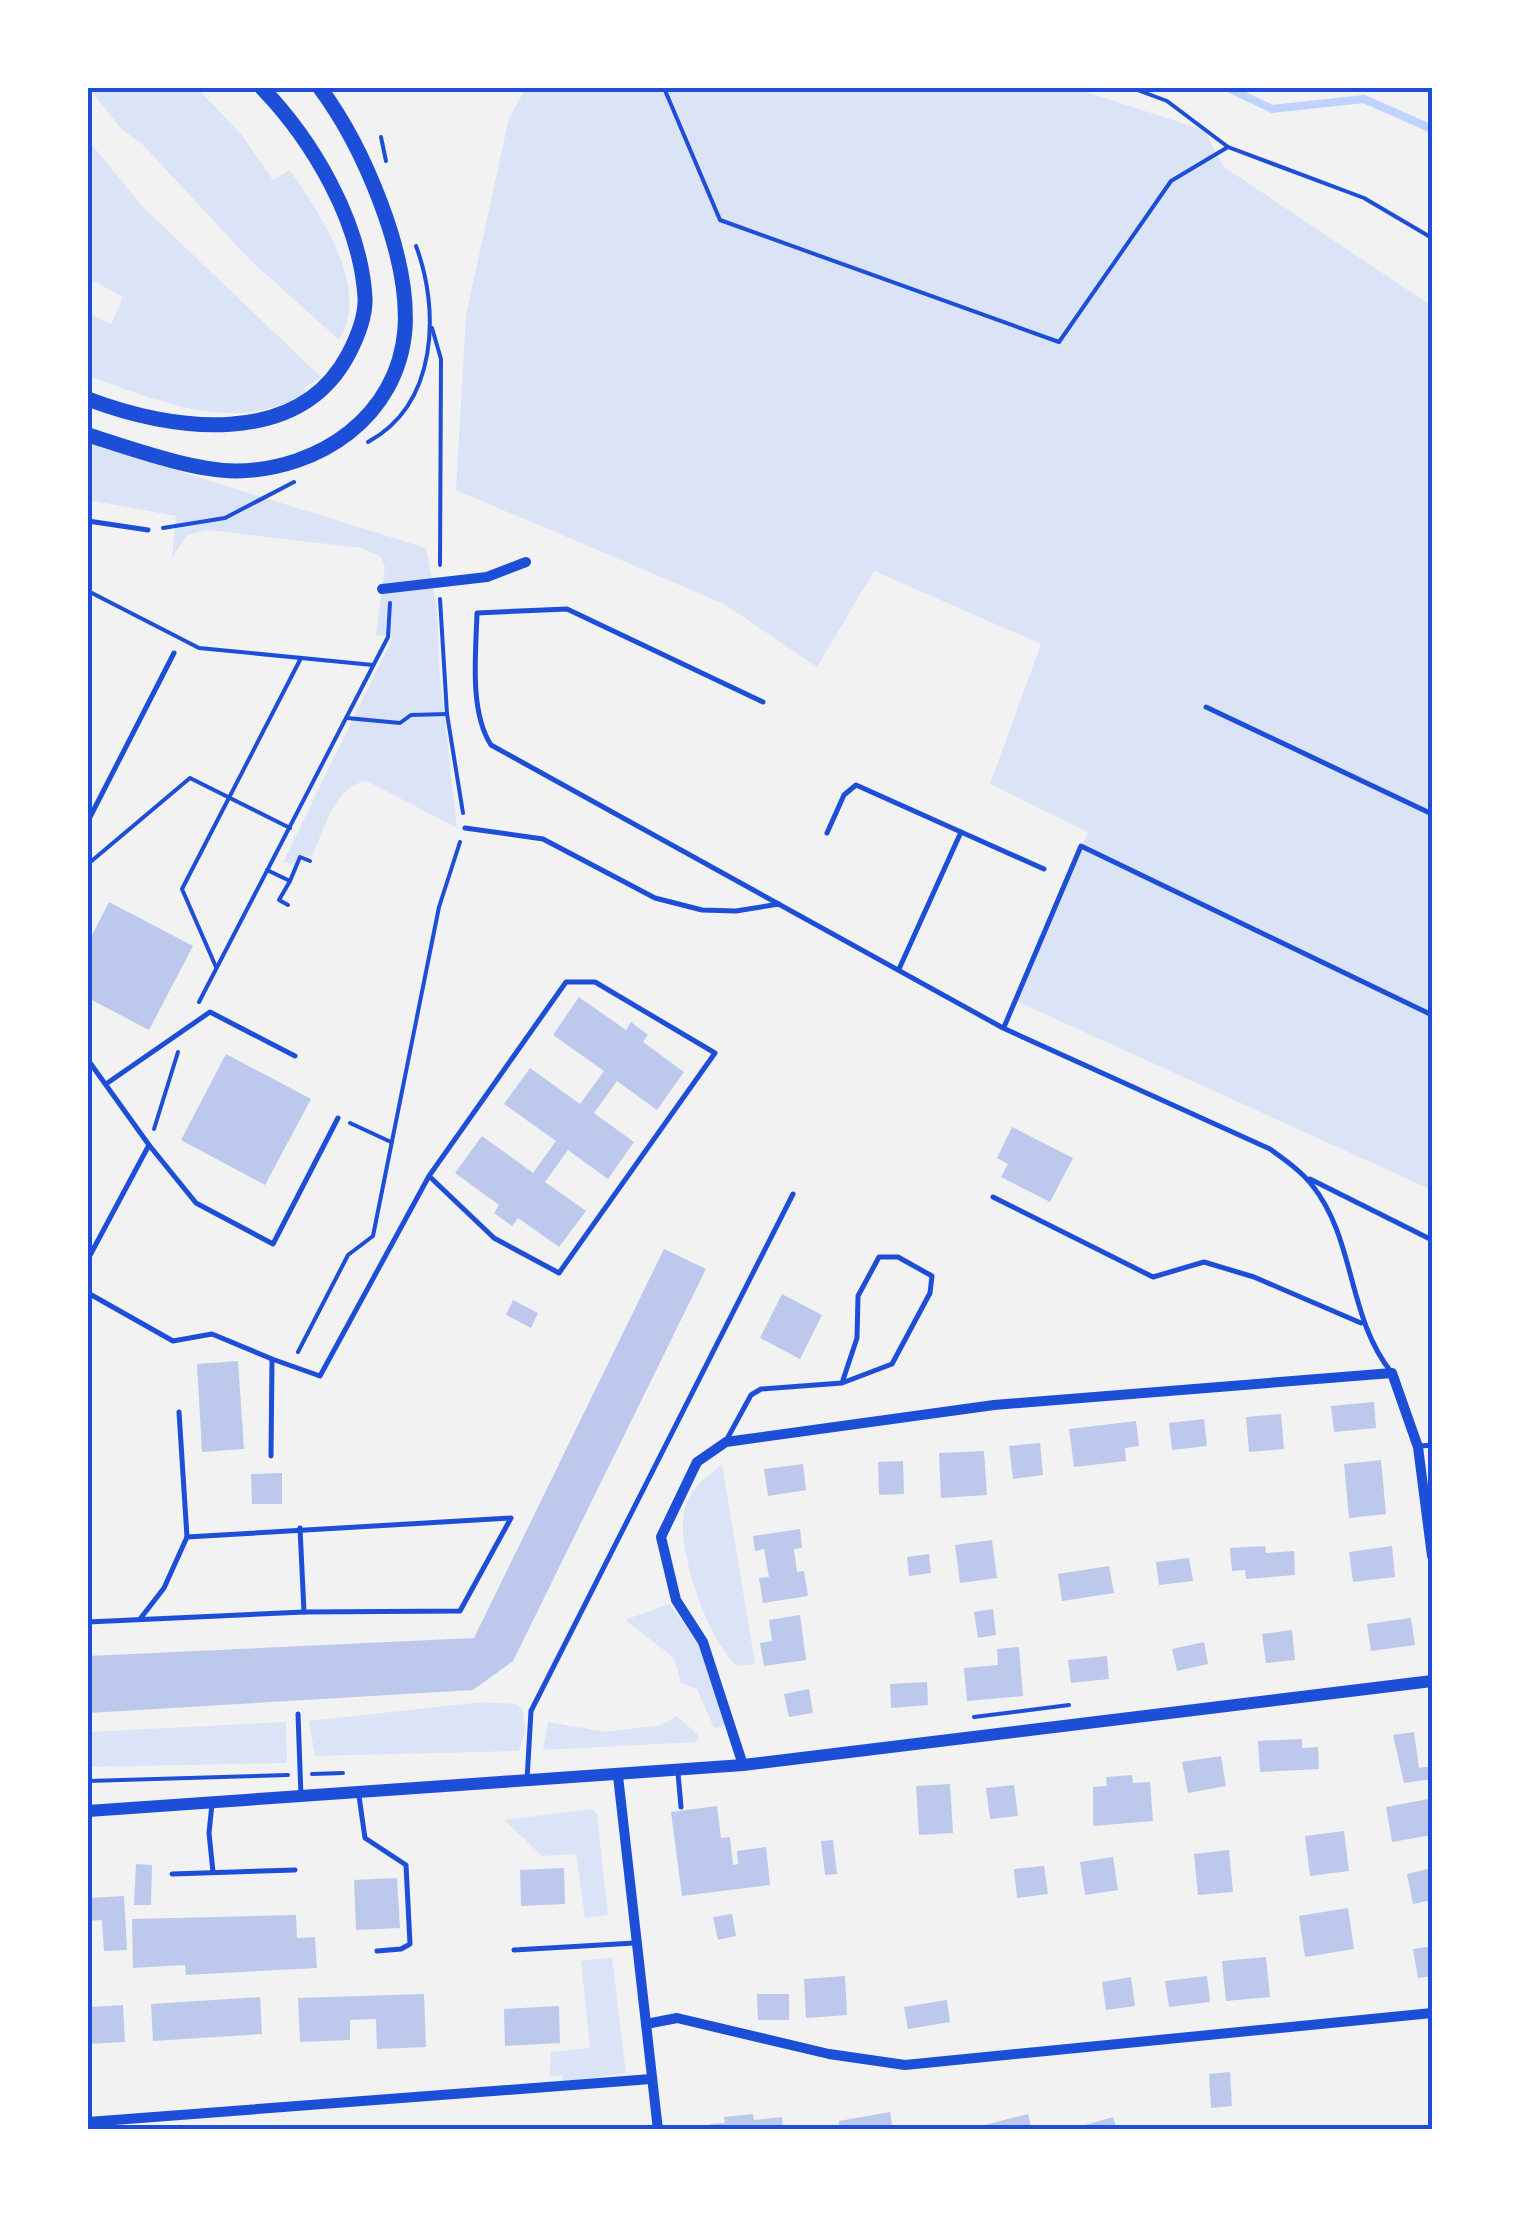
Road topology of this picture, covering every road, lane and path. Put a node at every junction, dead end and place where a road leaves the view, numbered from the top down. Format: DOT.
graph roads {
  1 [pos="262,88"];
  2 [pos="320,88"];
  3 [pos="664,88"];
  4 [pos="1132,88"];
  5 [pos="1228,147"];
  6 [pos="1432,238"];
  7 [pos="432,328"];
  8 [pos="88,399"];
  9 [pos="88,436"];
  10 [pos="88,521"];
  11 [pos="148,530"];
  12 [pos="526,562"];
  13 [pos="440,582"];
  14 [pos="386,588"];
  15 [pos="88,591"];
  16 [pos="174,653"];
  17 [pos="301,658"];
  18 [pos="374,665"];
  19 [pos="763,702"];
  20 [pos="1206,707"];
  21 [pos="447,714"];
  22 [pos="347,718"];
  23 [pos="229,798"];
  24 [pos="1432,814"];
  25 [pos="88,821"];
  26 [pos="290,828"];
  27 [pos="465,828"];
  28 [pos="961,832"];
  29 [pos="827,834"];
  30 [pos="310,861"];
  31 [pos="88,864"];
  32 [pos="1044,869"];
  33 [pos="268,870"];
  34 [pos="290,881"];
  35 [pos="288,904"];
  36 [pos="782,904"];
  37 [pos="216,968"];
  38 [pos="898,969"];
  39 [pos="1432,1015"];
  40 [pos="1004,1028"];
  41 [pos="184,1030"];
  42 [pos="294,1056"];
  43 [pos="88,1060"];
  44 [pos="106,1084"];
  45 [pos="338,1118"];
  46 [pos="391,1142"];
  47 [pos="149,1145"];
  48 [pos="429,1176"];
  49 [pos="1304,1177"];
  50 [pos="793,1194"];
  51 [pos="993,1197"];
  52 [pos="1432,1240"];
  53 [pos="88,1259"];
  54 [pos="88,1293"];
  55 [pos="1362,1323"];
  56 [pos="298,1352"];
  57 [pos="272,1359"];
  58 [pos="1392,1373"];
  59 [pos="842,1383"];
  60 [pos="179,1412"];
  61 [pos="726,1442"];
  62 [pos="1432,1445"];
  63 [pos="1418,1447"];
  64 [pos="271,1456"];
  65 [pos="300,1528"];
  66 [pos="186,1537"];
  67 [pos="1432,1556"];
  68 [pos="304,1612"];
  69 [pos="140,1619"];
  70 [pos="88,1622"];
  71 [pos="1432,1682"];
  72 [pos="298,1714"];
  73 [pos="743,1765"];
  74 [pos="678,1770"];
  75 [pos="618,1776"];
  76 [pos="526,1783"];
  77 [pos="359,1793"];
  78 [pos="301,1796"];
  79 [pos="212,1804"];
  80 [pos="681,1807"];
  81 [pos="88,1811"];
  82 [pos="295,1870"];
  83 [pos="213,1872"];
  84 [pos="172,1874"];
  85 [pos="638,1942"];
  86 [pos="514,1950"];
  87 [pos="377,1951"];
  88 [pos="1432,2013"];
  89 [pos="646,2024"];
  90 [pos="651,2079"];
  91 [pos="88,2122"];
  92 [pos="658,2130"];
  1 -- 8 [label="main road"];
  2 -- 9 [label="main road"];
  3 -- 5 [label="path"];
  4 -- 5 [label="path"];
  5 -- 6 [label="path"];
  7 -- 13 [label="path"];
  10 -- 11 [label="lane"];
  12 -- 13 [label="street"];
  13 -- 14 [label="street"];
  13 -- 21 [label="path"];
  14 -- 18 [label="path"];
  15 -- 17 [label="path"];
  16 -- 25 [label="lane"];
  17 -- 18 [label="path"];
  17 -- 23 [label="path"];
  18 -- 22 [label="path"];
  19 -- 36 [label="lane"];
  20 -- 24 [label="lane"];
  21 -- 22 [label="path"];
  21 -- 27 [label="path"];
  22 -- 26 [label="path"];
  23 -- 26 [label="path"];
  23 -- 31 [label="path"];
  23 -- 37 [label="path"];
  26 -- 33 [label="path"];
  27 -- 36 [label="lane"];
  27 -- 46 [label="path"];
  28 -- 29 [label="lane"];
  28 -- 32 [label="lane"];
  28 -- 38 [label="lane"];
  30 -- 34 [label="path"];
  33 -- 34 [label="path"];
  33 -- 37 [label="path"];
  34 -- 35 [label="path"];
  36 -- 38 [label="lane"];
  37 -- 41 [label="path"];
  38 -- 40 [label="lane"];
  39 -- 40 [label="lane"];
  40 -- 49 [label="lane"];
  41 -- 42 [label="lane"];
  41 -- 44 [label="lane"];
  41 -- 47 [label="path"];
  43 -- 44 [label="lane"];
  44 -- 47 [label="lane"];
  45 -- 46 [label="path"];
  45 -- 47 [label="lane"];
  46 -- 56 [label="path"];
  47 -- 53 [label="lane"];
  48 -- 48 [label="lane"];
  48 -- 57 [label="lane"];
  49 -- 52 [label="lane"];
  49 -- 55 [label="lane"];
  50 -- 76 [label="lane"];
  51 -- 55 [label="lane"];
  54 -- 57 [label="lane"];
  55 -- 58 [label="lane"];
  57 -- 64 [label="lane"];
  58 -- 61 [label="street"];
  58 -- 63 [label="street"];
  59 -- 59 [label="lane"];
  59 -- 61 [label="lane"];
  60 -- 66 [label="lane"];
  61 -- 73 [label="street"];
  62 -- 63 [label="lane"];
  63 -- 67 [label="street"];
  65 -- 66 [label="lane"];
  65 -- 68 [label="lane"];
  65 -- 68 [label="lane"];
  66 -- 69 [label="lane"];
  68 -- 69 [label="lane"];
  69 -- 70 [label="lane"];
  71 -- 73 [label="street"];
  72 -- 78 [label="lane"];
  73 -- 74 [label="street"];
  74 -- 75 [label="street"];
  74 -- 80 [label="lane"];
  75 -- 76 [label="street"];
  75 -- 85 [label="street"];
  76 -- 77 [label="street"];
  77 -- 78 [label="street"];
  77 -- 87 [label="lane"];
  78 -- 79 [label="street"];
  79 -- 81 [label="street"];
  79 -- 83 [label="lane"];
  82 -- 83 [label="lane"];
  83 -- 84 [label="lane"];
  85 -- 86 [label="lane"];
  85 -- 89 [label="street"];
  88 -- 89 [label="street"];
  89 -- 90 [label="street"];
  90 -- 91 [label="street"];
  90 -- 92 [label="street"];
}
